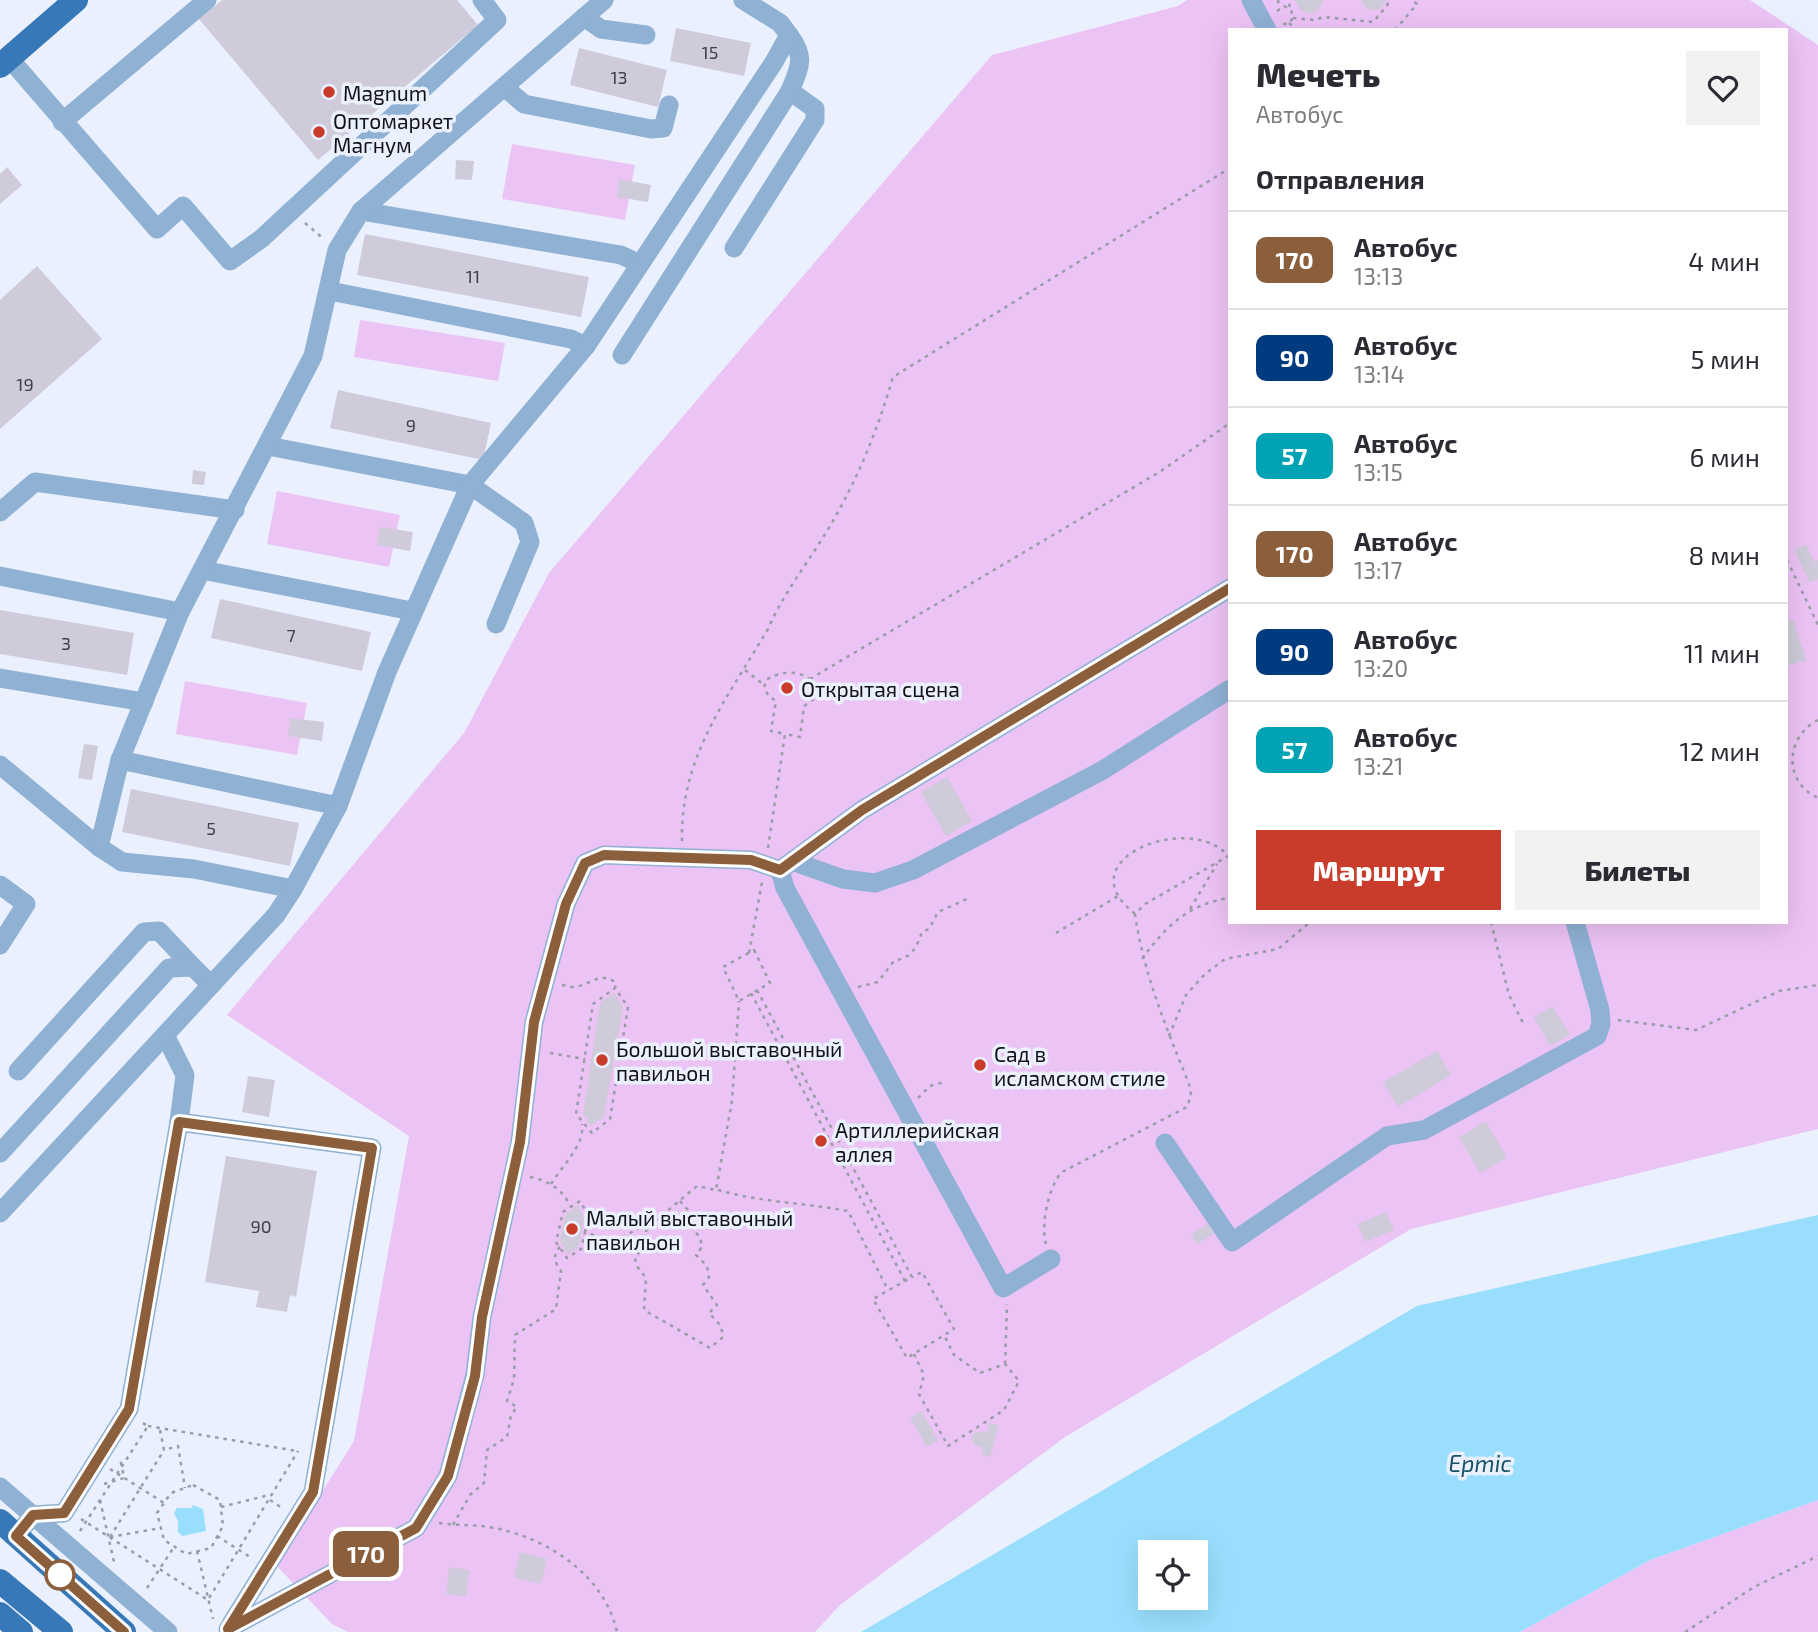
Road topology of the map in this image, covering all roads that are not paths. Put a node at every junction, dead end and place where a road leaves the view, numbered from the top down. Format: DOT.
graph roads {
  1 [pos="76,0"];
  2 [pos="207,0"];
  3 [pos="482,0"];
  4 [pos="604,0"];
  5 [pos="743,0"];
  6 [pos="1251,0"];
  7 [pos="584,17"];
  8 [pos="1266,28"];
  9 [pos="646,35"];
  10 [pos="789,35"];
  11 [pos="5,62"];
  12 [pos="503,87"];
  13 [pos="790,91"];
  14 [pos="668,105"];
  15 [pos="62,122"];
  16 [pos="361,211"];
  17 [pos="734,248"];
  18 [pos="640,264"];
  19 [pos="330,290"];
  20 [pos="586,346"];
  21 [pos="622,355"];
  22 [pos="268,446"];
  23 [pos="470,485"];
  24 [pos="234,510"];
  25 [pos="0,512"];
  26 [pos="202,570"];
  27 [pos="0,576"];
  28 [pos="1228,589"];
  29 [pos="412,611"];
  30 [pos="180,612"];
  31 [pos="496,624"];
  32 [pos="0,678"];
  33 [pos="1228,690"];
  34 [pos="144,702"];
  35 [pos="120,760"];
  36 [pos="0,765"];
  37 [pos="338,806"];
  38 [pos="99,847"];
  39 [pos="780,865"];
  40 [pos="0,886"];
  41 [pos="293,889"];
  42 [pos="1577,924"];
  43 [pos="0,944"];
  44 [pos="193,967"];
  45 [pos="211,985"];
  46 [pos="165,1035"];
  47 [pos="18,1071"];
  48 [pos="179,1122"];
  49 [pos="1165,1143"];
  50 [pos="0,1153"];
  51 [pos="0,1213"];
  52 [pos="1051,1259"];
  53 [pos="0,1487"];
  54 [pos="33,1515"];
  55 [pos="8,1529"];
  56 [pos="0,1581"];
  57 [pos="0,1614"];
  58 [pos="222,1627"];
  59 [pos="21,1632"];
  60 [pos="61,1632"];
  61 [pos="124,1632"];
  62 [pos="169,1632"];
  1 -- 11 [label="main road"];
  2 -- 15 [label="street"];
  3 -- 15 [label="street"];
  4 -- 7 [label="street"];
  5 -- 10 [label="street"];
  6 -- 8 [label="street"];
  7 -- 9 [label="street"];
  7 -- 12 [label="street"];
  10 -- 13 [label="street"];
  10 -- 18 [label="street"];
  11 -- 15 [label="street"];
  12 -- 14 [label="street"];
  12 -- 16 [label="street"];
  13 -- 17 [label="street"];
  13 -- 21 [label="street"];
  16 -- 18 [label="street"];
  16 -- 19 [label="street"];
  18 -- 20 [label="street"];
  19 -- 20 [label="street"];
  19 -- 22 [label="street"];
  20 -- 23 [label="street"];
  22 -- 23 [label="street"];
  22 -- 24 [label="street"];
  23 -- 29 [label="street"];
  23 -- 31 [label="street"];
  24 -- 25 [label="street"];
  24 -- 26 [label="street"];
  26 -- 29 [label="street"];
  26 -- 30 [label="street"];
  27 -- 30 [label="street"];
  28 -- 39 [label="street"];
  29 -- 37 [label="street"];
  30 -- 34 [label="street"];
  32 -- 34 [label="street"];
  33 -- 39 [label="street"];
  34 -- 35 [label="street"];
  35 -- 37 [label="street"];
  35 -- 38 [label="street"];
  36 -- 38 [label="street"];
  37 -- 41 [label="street"];
  38 -- 41 [label="street"];
  39 -- 52 [label="street"];
  39 -- 58 [label="street"];
  40 -- 43 [label="street"];
  41 -- 45 [label="street"];
  42 -- 49 [label="street"];
  44 -- 45 [label="street"];
  44 -- 47 [label="street"];
  44 -- 50 [label="street"];
  45 -- 46 [label="street"];
  46 -- 48 [label="street"];
  46 -- 51 [label="street"];
  48 -- 54 [label="street"];
  48 -- 58 [label="street"];
  53 -- 54 [label="street"];
  54 -- 55 [label="street"];
  54 -- 62 [label="street"];
  55 -- 61 [label="main road"];
  56 -- 60 [label="main road"];
  57 -- 59 [label="main road"];
}
